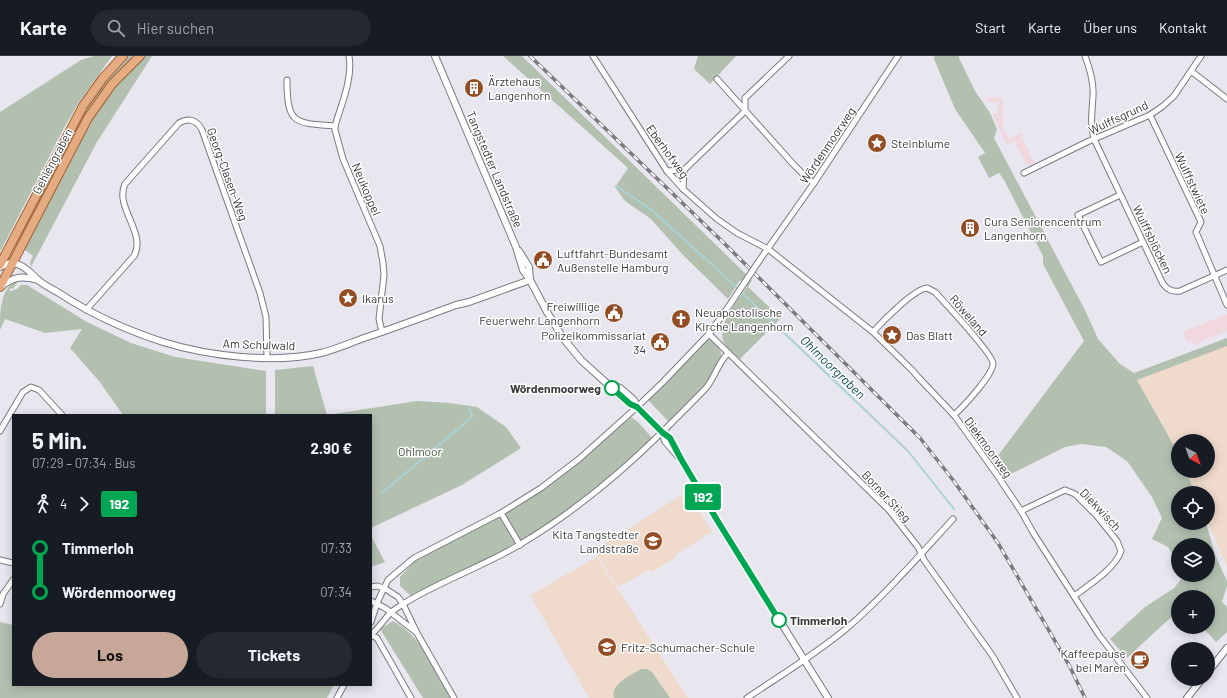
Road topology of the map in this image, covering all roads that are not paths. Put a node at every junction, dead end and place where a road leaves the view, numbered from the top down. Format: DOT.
graph roads {
  1 [pos="123,56"];
  2 [pos="140,56"];
  3 [pos="349,56"];
  4 [pos="435,56"];
  5 [pos="593,56"];
  6 [pos="789,56"];
  7 [pos="898,56"];
  8 [pos="1085,56"];
  9 [pos="1201,56"];
  10 [pos="1191,71"];
  11 [pos="717,79"];
  12 [pos="287,80"];
  13 [pos="1227,99"];
  14 [pos="745,111"];
  15 [pos="1150,115"];
  16 [pos="334,126"];
  17 [pos="1094,140"];
  18 [pos="684,170"];
  19 [pos="667,171"];
  20 [pos="1024,174"];
  21 [pos="814,183"];
  22 [pos="683,189"];
  23 [pos="1120,195"];
  24 [pos="1143,242"];
  25 [pos="768,249"];
  26 [pos="12,263"];
  27 [pos="0,266"];
  28 [pos="1227,270"];
  29 [pos="1215,275"];
  30 [pos="38,280"];
  31 [pos="530,280"];
  32 [pos="0,288"];
  33 [pos="1227,305"];
  34 [pos="86,310"];
  35 [pos="382,332"];
  36 [pos="873,332"];
  37 [pos="709,334"];
  38 [pos="728,353"];
  39 [pos="267,357"];
  40 [pos="637,407"];
  41 [pos="61,414"];
  42 [pos="954,415"];
  43 [pos="0,431"];
  44 [pos="663,433"];
  45 [pos="1021,511"];
  46 [pos="501,513"];
  47 [pos="953,519"];
  48 [pos="520,544"];
  49 [pos="921,554"];
  50 [pos="0,560"];
  51 [pos="12,563"];
  52 [pos="12,581"];
  53 [pos="372,587"];
  54 [pos="384,588"];
  55 [pos="1074,596"];
  56 [pos="372,601"];
  57 [pos="377,603"];
  58 [pos="0,604"];
  59 [pos="403,604"];
  60 [pos="391,612"];
  61 [pos="372,619"];
  62 [pos="372,633"];
  63 [pos="417,633"];
  64 [pos="372,635"];
  65 [pos="1227,648"];
  66 [pos="804,659"];
  67 [pos="1215,663"];
  68 [pos="343,686"];
  69 [pos="1196,686"];
  70 [pos="337,698"];
  71 [pos="411,698"];
  72 [pos="454,698"];
  73 [pos="747,698"];
  74 [pos="828,698"];
  75 [pos="1017,698"];
  76 [pos="1147,698"];
  77 [pos="1187,698"];
  1 -- 27 [label="main road, Gehlengraben"];
  2 -- 26 [label="main road, Gehlengraben"];
  3 -- 16 [label="street"];
  4 -- 31 [label="street, Tangstedter Landstraße"];
  5 -- 19 [label="street, Eberhofweg"];
  6 -- 14 [label="street"];
  7 -- 21 [label="street, Wördenmoorweg"];
  8 -- 17 [label="street, Wulffsblöcken"];
  9 -- 10 [label="street, Wulffsgrund"];
  10 -- 13 [label="street"];
  10 -- 15 [label="street, Wulffsgrund"];
  11 -- 14 [label="street"];
  12 -- 16 [label="street"];
  14 -- 18 [label="street"];
  14 -- 21 [label="street"];
  15 -- 17 [label="street, Wulffsgrund"];
  15 -- 29 [label="street, Wulffstwiete"];
  16 -- 35 [label="street, Neukoppel"];
  17 -- 20 [label="street, Wulffsgrund"];
  17 -- 23 [label="street, Wulffsblöcken"];
  18 -- 19 [label="street"];
  18 -- 22 [label="street"];
  19 -- 22 [label="street, Eberhofweg"];
  21 -- 25 [label="street, Wördenmoorweg"];
  22 -- 25 [label="street, Eberhofweg"];
  23 -- 24 [label="street, Wulffsblöcken"];
  23 -- 24 [label="street"];
  24 -- 29 [label="street, Wulffsblöcken"];
  25 -- 36 [label="street, Diekmoorweg"];
  25 -- 37 [label="street, Wördenmoorweg, bridge"];
  26 -- 27 [label="street"];
  26 -- 30 [label="street, Am Schulwald"];
  26 -- 32 [label="main road, Gehlengraben"];
  28 -- 29 [label="street, Wulffsblöcken"];
  29 -- 33 [label="street, Wulffstwiete"];
  30 -- 32 [label="street, Am Schulwald"];
  30 -- 34 [label="street, Am Schulwald"];
  31 -- 35 [label="street, Am Schulwald"];
  31 -- 40 [label="street, Tangstedter Landstraße"];
  34 -- 39 [label="street, Am Schulwald"];
  34 -- 39 [label="street, Georg-Clasen-Weg"];
  35 -- 39 [label="street, Am Schulwald"];
  36 -- 42 [label="street, Diekmoorweg"];
  36 -- 42 [label="street, Röweland"];
  37 -- 38 [label="street, Borner Stieg"];
  37 -- 40 [label="street, Wördenmoorweg"];
  38 -- 44 [label="street"];
  38 -- 49 [label="street, Borner Stieg"];
  40 -- 44 [label="street, Tangstedter Landstraße"];
  40 -- 46 [label="street, Wördenmoorweg"];
  41 -- 43 [label="street"];
  42 -- 45 [label="street, Diekmoorweg"];
  44 -- 48 [label="street"];
  44 -- 66 [label="street, Tangstedter Landstraße"];
  45 -- 55 [label="street, Diekmoorweg"];
  45 -- 55 [label="street, Diekwisch"];
  46 -- 48 [label="street"];
  46 -- 54 [label="street, Wördenmoorweg"];
  47 -- 49 [label="street"];
  48 -- 59 [label="street"];
  49 -- 66 [label="street"];
  49 -- 75 [label="street, Borner Stieg"];
  50 -- 51 [label="street"];
  52 -- 58 [label="street"];
  53 -- 54 [label="street"];
  54 -- 57 [label="street, Wördenmoorweg"];
  54 -- 59 [label="street"];
  55 -- 76 [label="street, Diekmoorweg"];
  56 -- 57 [label="street"];
  57 -- 60 [label="street"];
  57 -- 61 [label="street, Wördenmoorweg"];
  59 -- 60 [label="street"];
  59 -- 63 [label="street"];
  60 -- 62 [label="street"];
  60 -- 63 [label="street"];
  63 -- 72 [label="street"];
  64 -- 71 [label="street"];
  65 -- 67 [label="street"];
  66 -- 73 [label="street"];
  66 -- 74 [label="street, Tangstedter Landstraße"];
  68 -- 70 [label="street"];
  69 -- 77 [label="street"];
}
